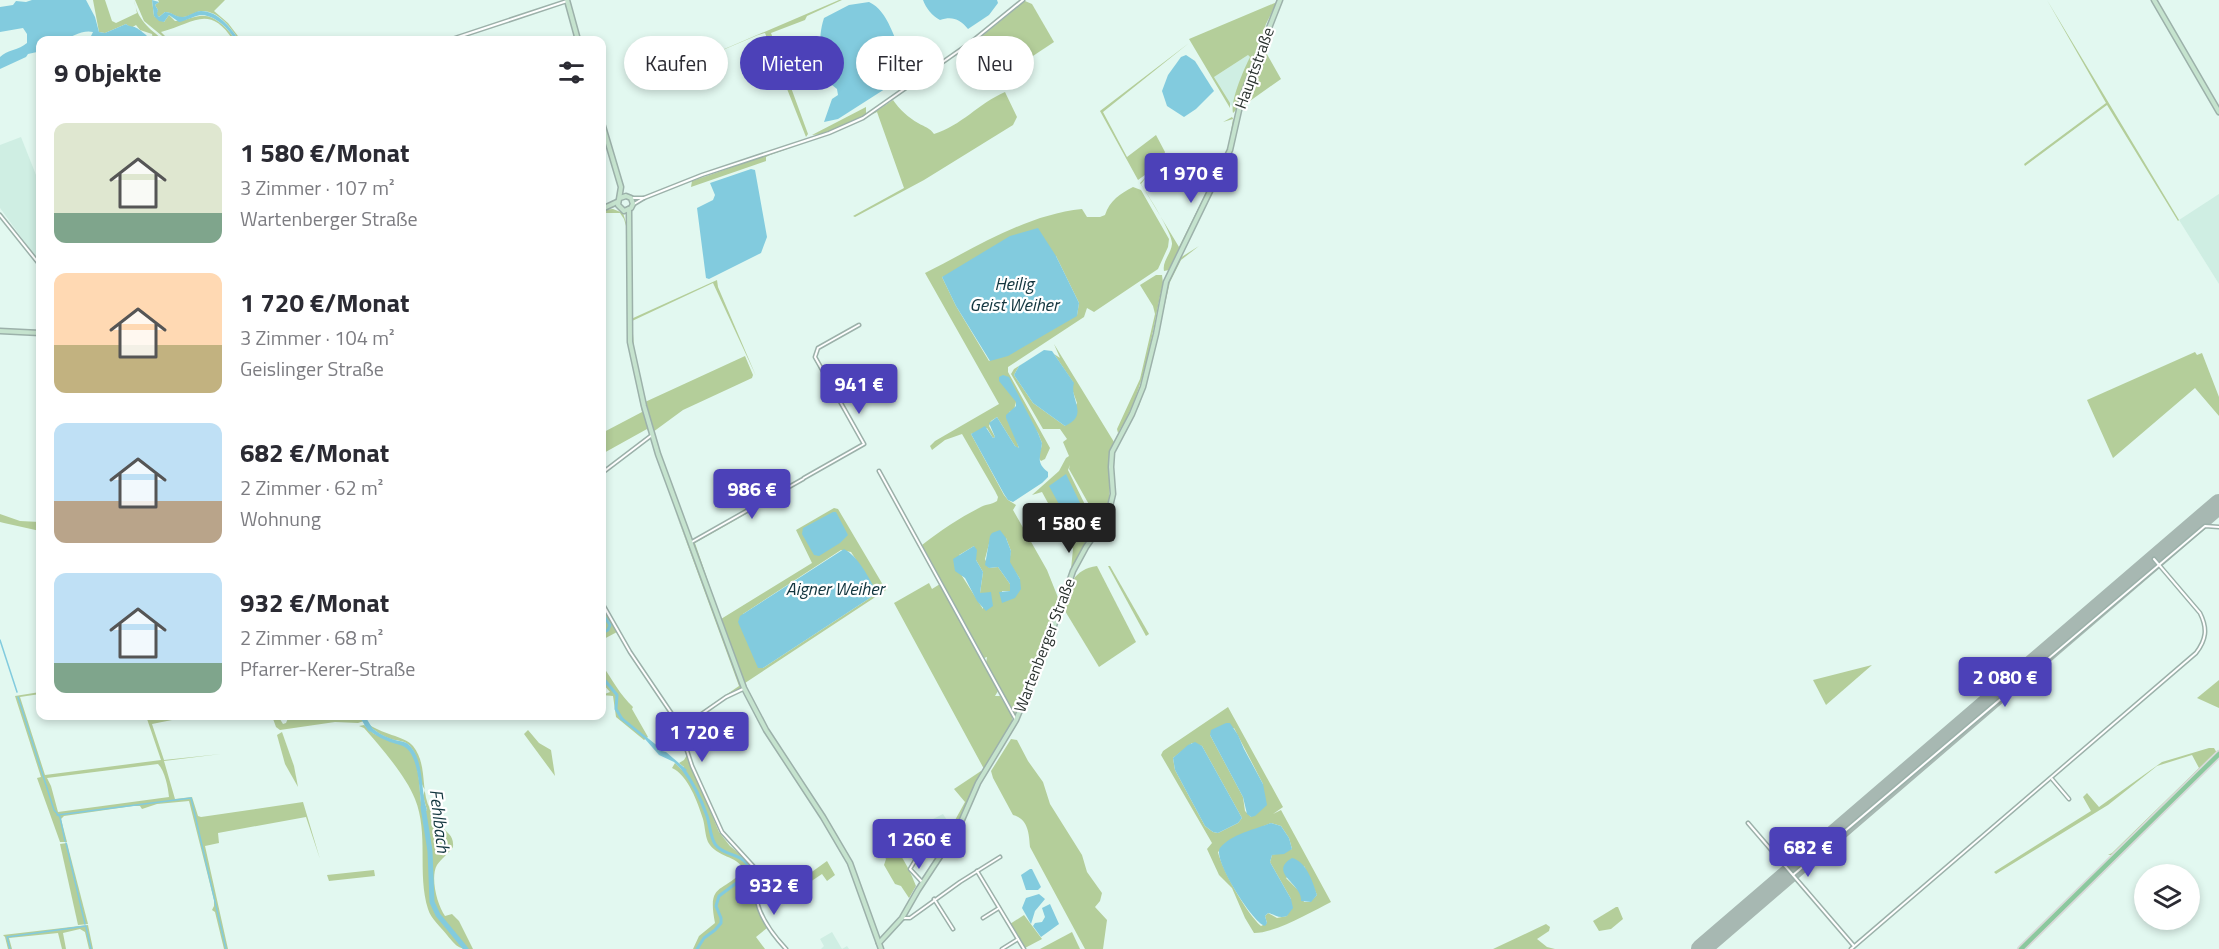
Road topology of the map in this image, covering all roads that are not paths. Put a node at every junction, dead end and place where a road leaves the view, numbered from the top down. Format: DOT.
graph roads {
  1 [pos="567,0"];
  2 [pos="1023,0"];
  3 [pos="1280,0"];
  4 [pos="2154,0"];
  5 [pos="461,36"];
  6 [pos="577,36"];
  7 [pos="2219,112"];
  8 [pos="606,136"];
  9 [pos="1233,138"];
  10 [pos="621,187"];
  11 [pos="629,197"];
  12 [pos="644,198"];
  13 [pos="619,199"];
  14 [pos="606,206"];
  15 [pos="631,207"];
  16 [pos="606,208"];
  17 [pos="621,209"];
  18 [pos="0,215"];
  19 [pos="629,222"];
  20 [pos="36,260"];
  21 [pos="859,325"];
  22 [pos="0,331"];
  23 [pos="36,333"];
  24 [pos="652,435"];
  25 [pos="606,470"];
  26 [pos="879,471"];
  27 [pos="2219,527"];
  28 [pos="690,543"];
  29 [pos="2154,559"];
  30 [pos="2159,564"];
  31 [pos="606,610"];
  32 [pos="744,688"];
  33 [pos="1016,720"];
  34 [pos="681,729"];
  35 [pos="2219,754"];
  36 [pos="2052,779"];
  37 [pos="2069,799"];
  38 [pos="1748,823"];
  39 [pos="916,829"];
  40 [pos="1000,857"];
  41 [pos="977,871"];
  42 [pos="1793,875"];
  43 [pos="923,883"];
  44 [pos="934,899"];
  45 [pos="999,908"];
  46 [pos="902,918"];
  47 [pos="983,918"];
  48 [pos="953,929"];
  49 [pos="1018,939"];
  50 [pos="879,943"];
  51 [pos="1854,946"];
  52 [pos="786,949"];
  53 [pos="881,949"];
  54 [pos="1002,949"];
  55 [pos="1024,949"];
  56 [pos="1851,949"];
  57 [pos="2021,949"];
  1 -- 5 [label="street"];
  1 -- 6 [label="main road"];
  2 -- 12 [label="street"];
  3 -- 9 [label="main road, Hauptstraße"];
  4 -- 7 [label="main road"];
  8 -- 10 [label="main road"];
  9 -- 33 [label="main road, Wartenberger Straße"];
  10 -- 11 [label="main road"];
  10 -- 13 [label="main road"];
  11 -- 12 [label="street"];
  11 -- 13 [label="main road"];
  11 -- 15 [label="main road"];
  12 -- 15 [label="street"];
  13 -- 14 [label="main road"];
  13 -- 17 [label="main road"];
  15 -- 17 [label="main road"];
  15 -- 19 [label="main road"];
  16 -- 17 [label="main road"];
  17 -- 19 [label="main road"];
  18 -- 20 [label="street"];
  19 -- 24 [label="main road"];
  21 -- 28 [label="street"];
  22 -- 23 [label="main road"];
  24 -- 25 [label="street"];
  24 -- 28 [label="main road"];
  26 -- 33 [label="street, Wartenberger Straße"];
  27 -- 30 [label="street"];
  28 -- 32 [label="main road"];
  29 -- 30 [label="street"];
  30 -- 36 [label="street"];
  30 -- 42 [label="street"];
  31 -- 34 [label="street"];
  32 -- 34 [label="street"];
  32 -- 50 [label="main road"];
  33 -- 43 [label="main road, Wartenberger Straße"];
  34 -- 52 [label="street"];
  35 -- 57 [label="main road"];
  36 -- 37 [label="street"];
  36 -- 51 [label="street"];
  38 -- 42 [label="street"];
  39 -- 43 [label="street"];
  40 -- 41 [label="street"];
  41 -- 44 [label="street"];
  41 -- 45 [label="street"];
  42 -- 51 [label="street"];
  43 -- 46 [label="main road, Wartenberger Straße"];
  44 -- 46 [label="street"];
  44 -- 48 [label="street"];
  45 -- 47 [label="street"];
  45 -- 49 [label="street"];
  46 -- 50 [label="main road, Wartenberger Straße"];
  49 -- 54 [label="street"];
  49 -- 55 [label="street"];
  50 -- 53 [label="main road"];
  51 -- 56 [label="street"];
}
